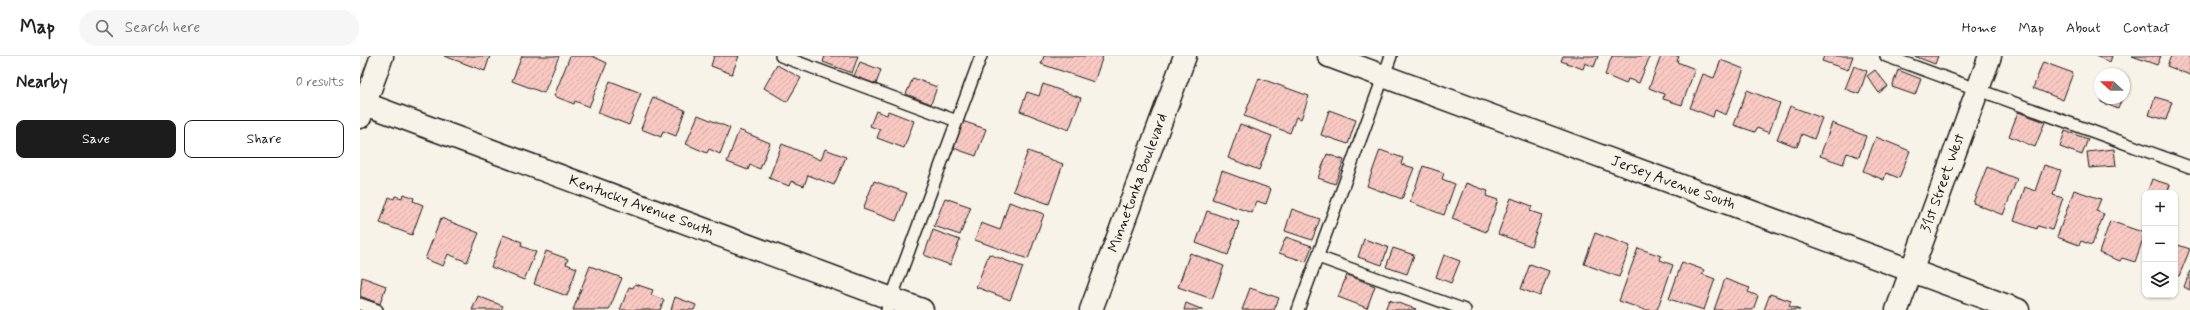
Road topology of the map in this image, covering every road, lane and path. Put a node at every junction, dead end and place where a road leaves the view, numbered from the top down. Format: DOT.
graph roads {
  1 [pos="382,56"];
  2 [pos="781,56"];
  3 [pos="981,56"];
  4 [pos="1185,56"];
  5 [pos="1329,56"];
  6 [pos="1392,56"];
  7 [pos="1886,56"];
  8 [pos="1990,56"];
  9 [pos="1384,77"];
  10 [pos="1977,89"];
  11 [pos="362,108"];
  12 [pos="957,121"];
  13 [pos="2190,167"];
  14 [pos="1318,256"];
  15 [pos="1911,271"];
  16 [pos="360,304"];
  17 [pos="889,304"];
  18 [pos="377,310"];
  19 [pos="922,310"];
  20 [pos="1090,310"];
  21 [pos="1298,310"];
  22 [pos="1464,310"];
  23 [pos="1897,310"];
  24 [pos="2018,310"];
  1 -- 11 [label="street"];
  2 -- 12 [label="lane"];
  3 -- 12 [label="lane"];
  4 -- 20 [label="street, Minnetonka Boulevard"];
  5 -- 9 [label="street, Jersey Avenue South"];
  6 -- 9 [label="lane"];
  7 -- 10 [label="lane"];
  8 -- 10 [label="street, 31st Street West"];
  9 -- 14 [label="lane"];
  9 -- 15 [label="street, Jersey Avenue South"];
  10 -- 13 [label="lane"];
  10 -- 15 [label="street, 31st Street West"];
  11 -- 17 [label="street, Kentucky Avenue South"];
  12 -- 17 [label="lane"];
  14 -- 21 [label="lane"];
  14 -- 22 [label="lane"];
  15 -- 23 [label="street, 31st Street West"];
  15 -- 24 [label="street, Jersey Avenue South"];
  16 -- 18 [label="lane"];
  17 -- 19 [label="street, Kentucky Avenue South"];
}
